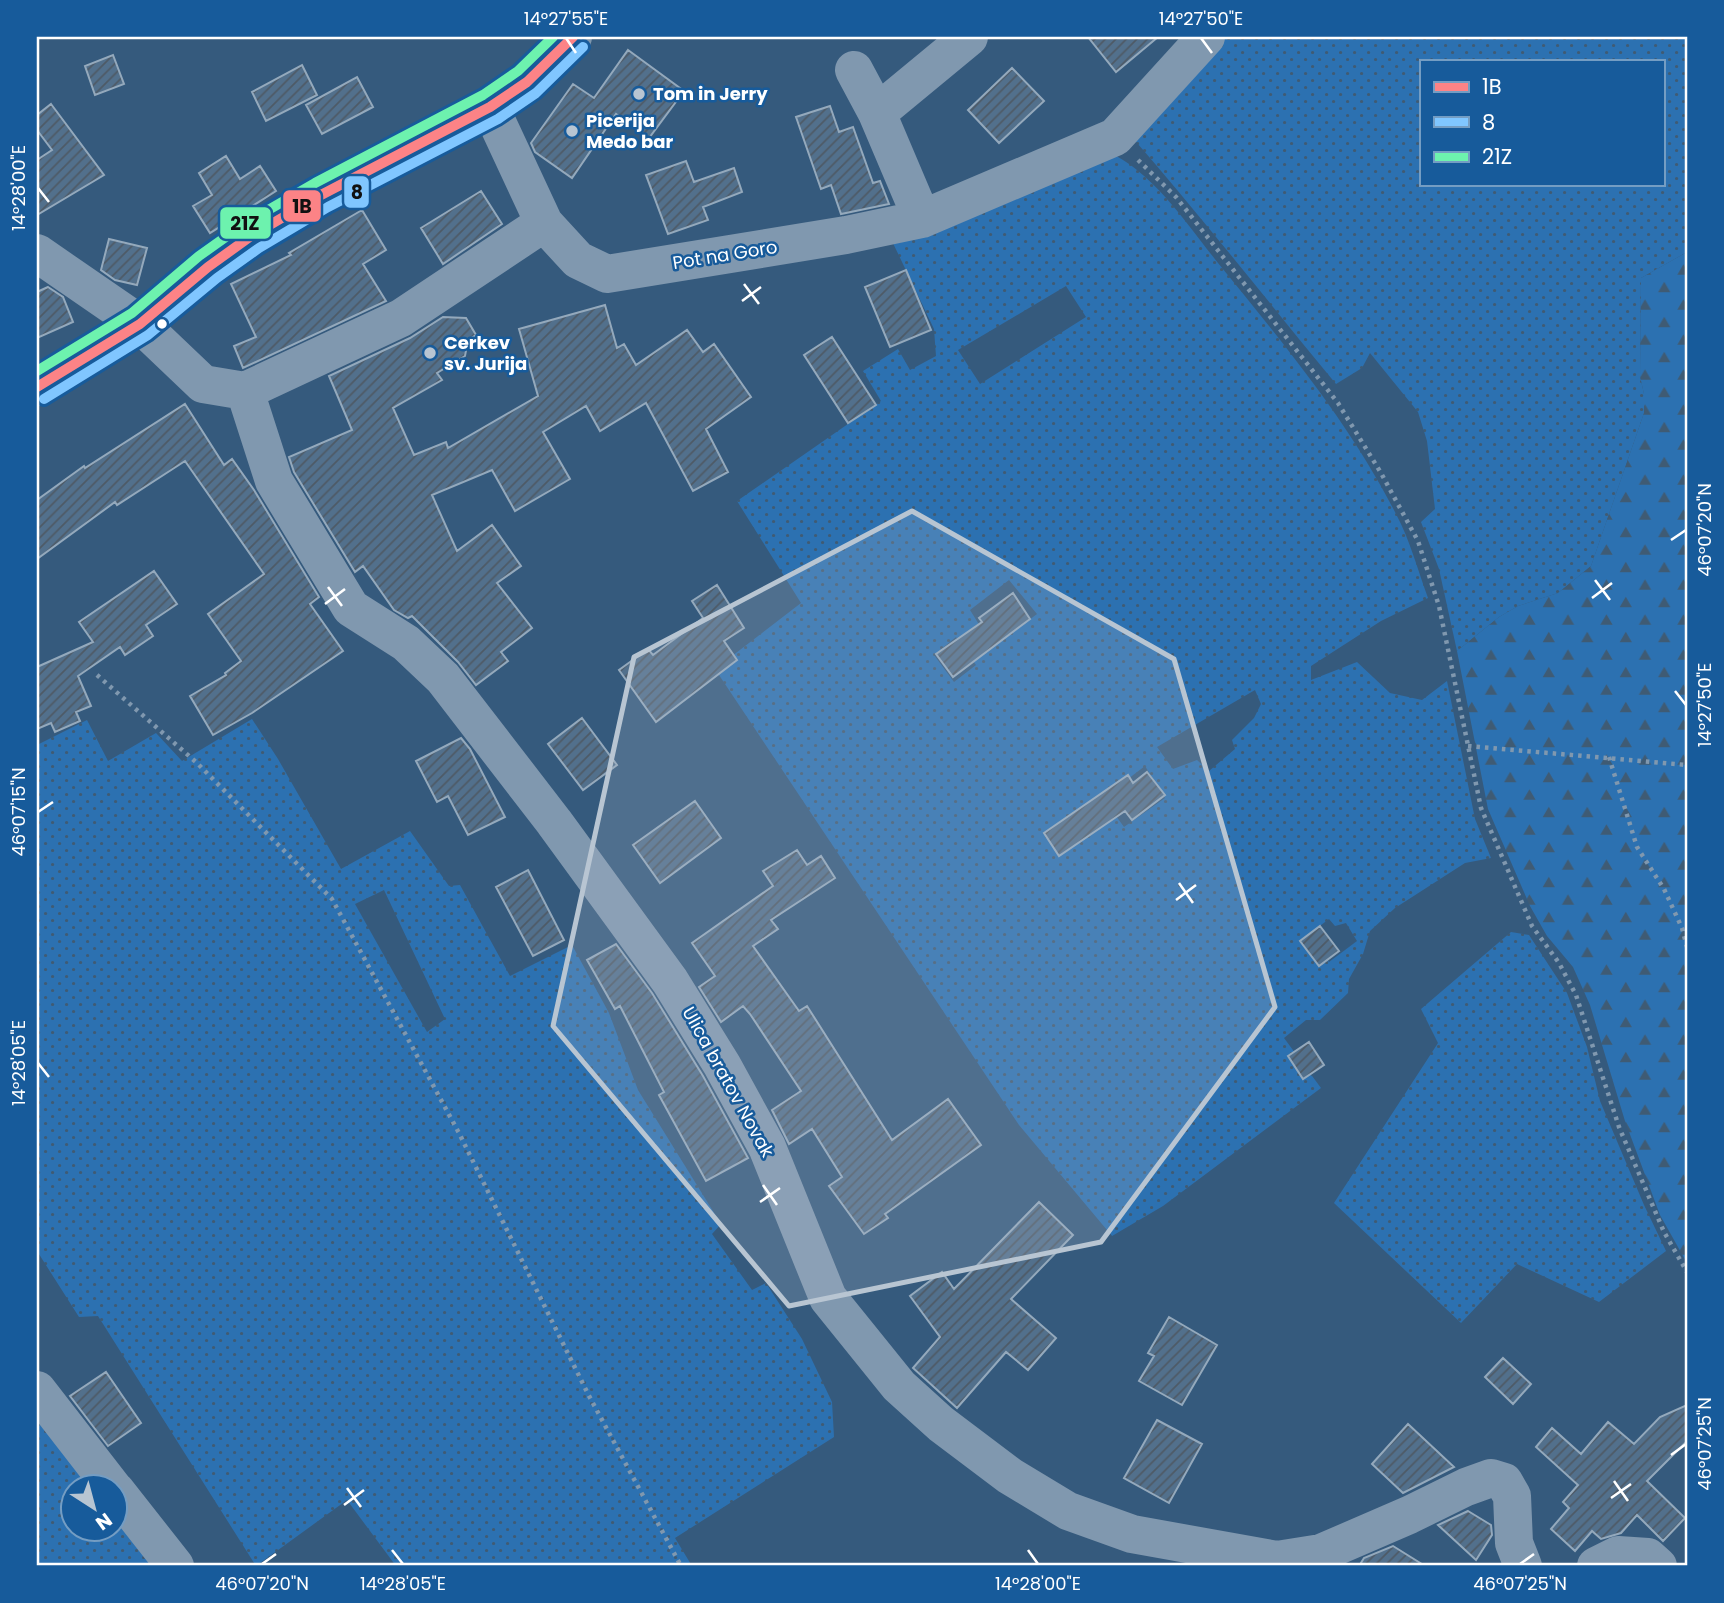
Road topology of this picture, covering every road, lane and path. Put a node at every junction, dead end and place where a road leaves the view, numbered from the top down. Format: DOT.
graph roads {
  1 [pos="573,37"];
  2 [pos="969,37"];
  3 [pos="1206,37"];
  4 [pos="854,71"];
  5 [pos="490,107"];
  6 [pos="877,113"];
  7 [pos="1115,137"];
  8 [pos="922,219"];
  9 [pos="544,223"];
  10 [pos="37,253"];
  11 [pos="140,324"];
  12 [pos="37,387"];
  13 [pos="245,391"];
  14 [pos="97,675"];
  15 [pos="1468,746"];
  16 [pos="1609,757"];
  17 [pos="1687,765"];
  18 [pos="1687,947"];
  19 [pos="1687,1272"];
  20 [pos="37,1390"];
  21 [pos="102,1474"];
  22 [pos="130,1509"];
  23 [pos="175,1566"];
  24 [pos="681,1566"];
  25 [pos="1523,1566"];
  26 [pos="1596,1566"];
  27 [pos="1658,1566"];
  1 -- 5 [label="main road"];
  2 -- 6 [label="street"];
  3 -- 7 [label="street, Pot na Goro"];
  4 -- 6 [label="street"];
  5 -- 9 [label="street, Pot na Goro"];
  5 -- 11 [label="main road"];
  6 -- 8 [label="street"];
  7 -- 8 [label="street, Pot na Goro"];
  7 -- 15 [label="path"];
  8 -- 9 [label="street, Pot na Goro"];
  9 -- 13 [label="street"];
  10 -- 11 [label="street"];
  11 -- 12 [label="main road"];
  11 -- 13 [label="street"];
  13 -- 25 [label="street, Ulica bratov Novak"];
  14 -- 24 [label="path"];
  15 -- 16 [label="path"];
  15 -- 19 [label="path"];
  16 -- 17 [label="path"];
  16 -- 18 [label="path"];
  20 -- 21 [label="street"];
  22 -- 23 [label="street"];
  26 -- 27 [label="street"];
}
